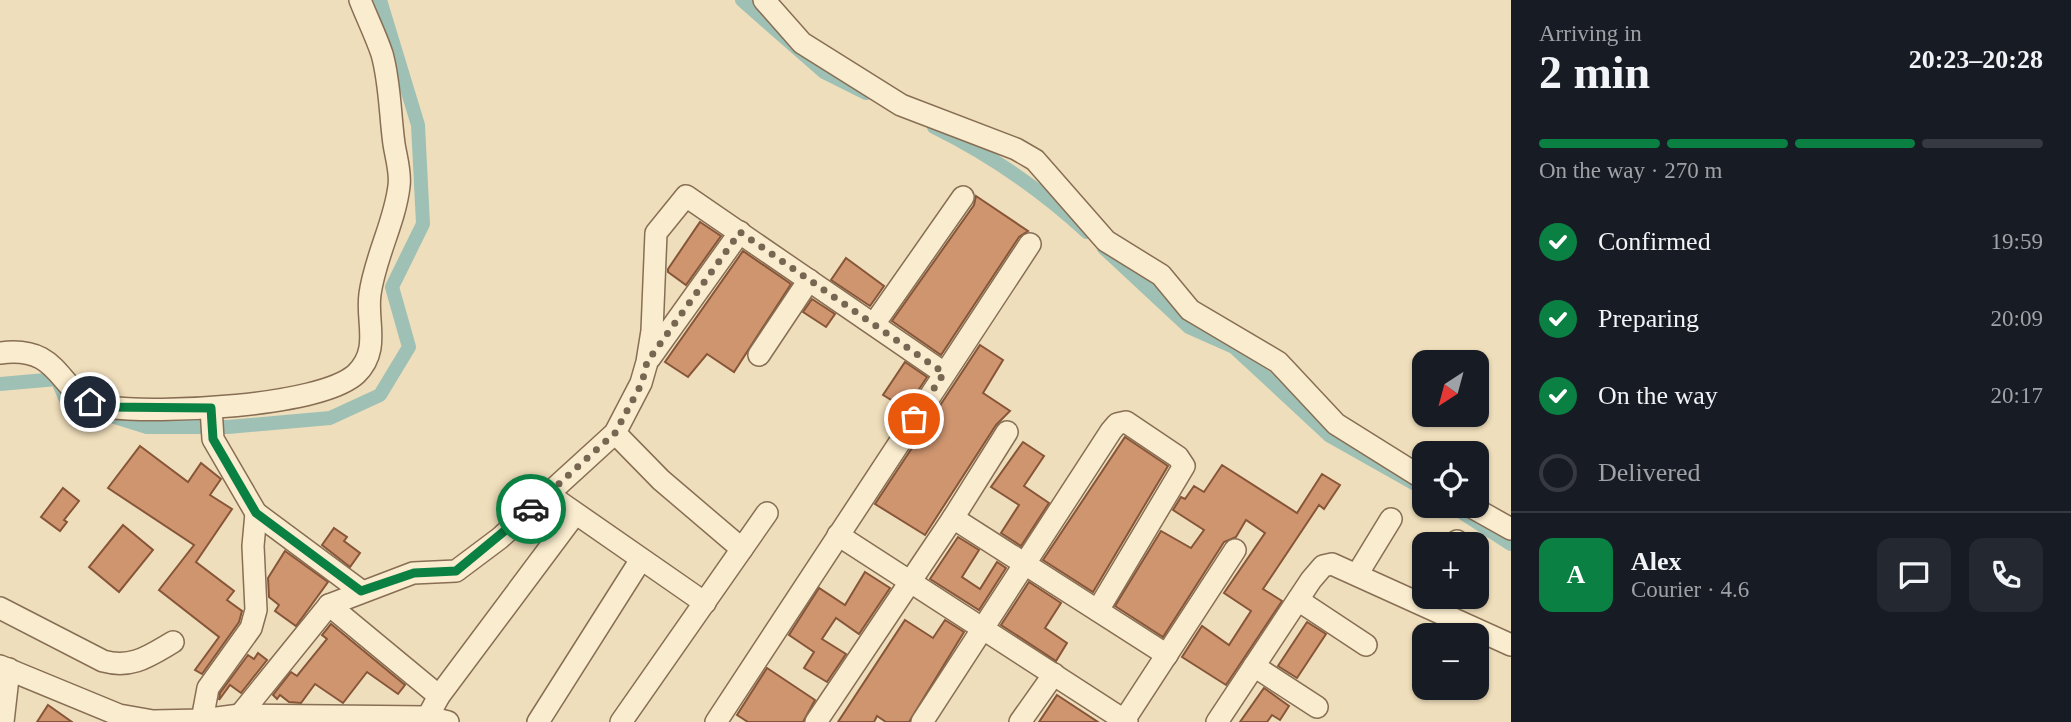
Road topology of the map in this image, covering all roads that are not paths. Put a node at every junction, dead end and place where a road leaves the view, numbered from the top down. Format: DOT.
graph roads {
  1 [pos="360,0"];
  2 [pos="764,0"];
  3 [pos="963,197"];
  4 [pos="740,232"];
  5 [pos="1030,244"];
  6 [pos="809,280"];
  7 [pos="874,324"];
  8 [pos="0,353"];
  9 [pos="759,355"];
  10 [pos="647,362"];
  11 [pos="944,373"];
  12 [pos="211,423"];
  13 [pos="1007,432"];
  14 [pos="615,433"];
  15 [pos="1412,472"];
  16 [pos="548,494"];
  17 [pos="256,513"];
  18 [pos="767,513"];
  19 [pos="575,514"];
  20 [pos="953,517"];
  21 [pos="1489,517"];
  22 [pos="1391,519"];
  23 [pos="1511,529"];
  24 [pos="838,535"];
  25 [pos="742,549"];
  26 [pos="1235,550"];
  27 [pos="640,561"];
  28 [pos="1028,563"];
  29 [pos="1358,573"];
  30 [pos="910,581"];
  31 [pos="361,591"];
  32 [pos="1412,594"];
  33 [pos="1298,600"];
  34 [pos="705,603"];
  35 [pos="329,605"];
  36 [pos="0,607"];
  37 [pos="1443,609"];
  38 [pos="1098,610"];
  39 [pos="982,629"];
  40 [pos="173,642"];
  41 [pos="1366,645"];
  42 [pos="1511,645"];
  43 [pos="1167,655"];
  44 [pos="1254,666"];
  45 [pos="4,668"];
  46 [pos="1054,674"];
  47 [pos="439,695"];
  48 [pos="1317,707"];
  49 [pos="240,715"];
  50 [pos="117,718"];
  51 [pos="202,720"];
  52 [pos="433,720"];
  53 [pos="153,721"];
  54 [pos="1125,721"];
  55 [pos="2,722"];
  56 [pos="538,722"];
  57 [pos="621,722"];
  58 [pos="716,722"];
  59 [pos="816,722"];
  60 [pos="922,722"];
  61 [pos="1020,722"];
  62 [pos="1217,722"];
  1 -- 12 [label="street"];
  2 -- 15 [label="street"];
  3 -- 7 [label="street"];
  4 -- 6 [label="street"];
  4 -- 10 [label="street"];
  4 -- 10 [label="street"];
  5 -- 11 [label="street"];
  6 -- 7 [label="street"];
  6 -- 9 [label="street"];
  7 -- 11 [label="street"];
  8 -- 12 [label="street"];
  10 -- 14 [label="street"];
  11 -- 24 [label="street"];
  12 -- 17 [label="street"];
  13 -- 20 [label="street"];
  14 -- 16 [label="street"];
  14 -- 25 [label="street"];
  16 -- 19 [label="street"];
  16 -- 31 [label="street"];
  17 -- 31 [label="street"];
  17 -- 51 [label="street"];
  18 -- 25 [label="street"];
  19 -- 27 [label="street"];
  19 -- 47 [label="street"];
  20 -- 28 [label="street"];
  20 -- 30 [label="street"];
  21 -- 23 [label="street"];
  22 -- 29 [label="street"];
  24 -- 30 [label="street"];
  24 -- 58 [label="street"];
  25 -- 34 [label="street"];
  26 -- 43 [label="street"];
  27 -- 34 [label="street"];
  27 -- 56 [label="street"];
  28 -- 38 [label="street"];
  28 -- 38 [label="street"];
  28 -- 39 [label="street"];
  29 -- 32 [label="street"];
  29 -- 33 [label="street"];
  30 -- 39 [label="street"];
  30 -- 59 [label="street"];
  31 -- 35 [label="street"];
  33 -- 41 [label="street"];
  33 -- 44 [label="street"];
  34 -- 57 [label="street"];
  35 -- 47 [label="street"];
  35 -- 49 [label="street"];
  36 -- 40 [label="street"];
  37 -- 42 [label="street"];
  38 -- 43 [label="street"];
  39 -- 46 [label="street"];
  39 -- 60 [label="street"];
  43 -- 54 [label="street"];
  44 -- 48 [label="street"];
  44 -- 62 [label="street"];
  45 -- 50 [label="street"];
  45 -- 55 [label="street"];
  46 -- 54 [label="street"];
  46 -- 61 [label="street"];
  47 -- 52 [label="street"];
  49 -- 51 [label="street"];
  49 -- 52 [label="street"];
  50 -- 53 [label="street"];
  51 -- 53 [label="street"];
}
